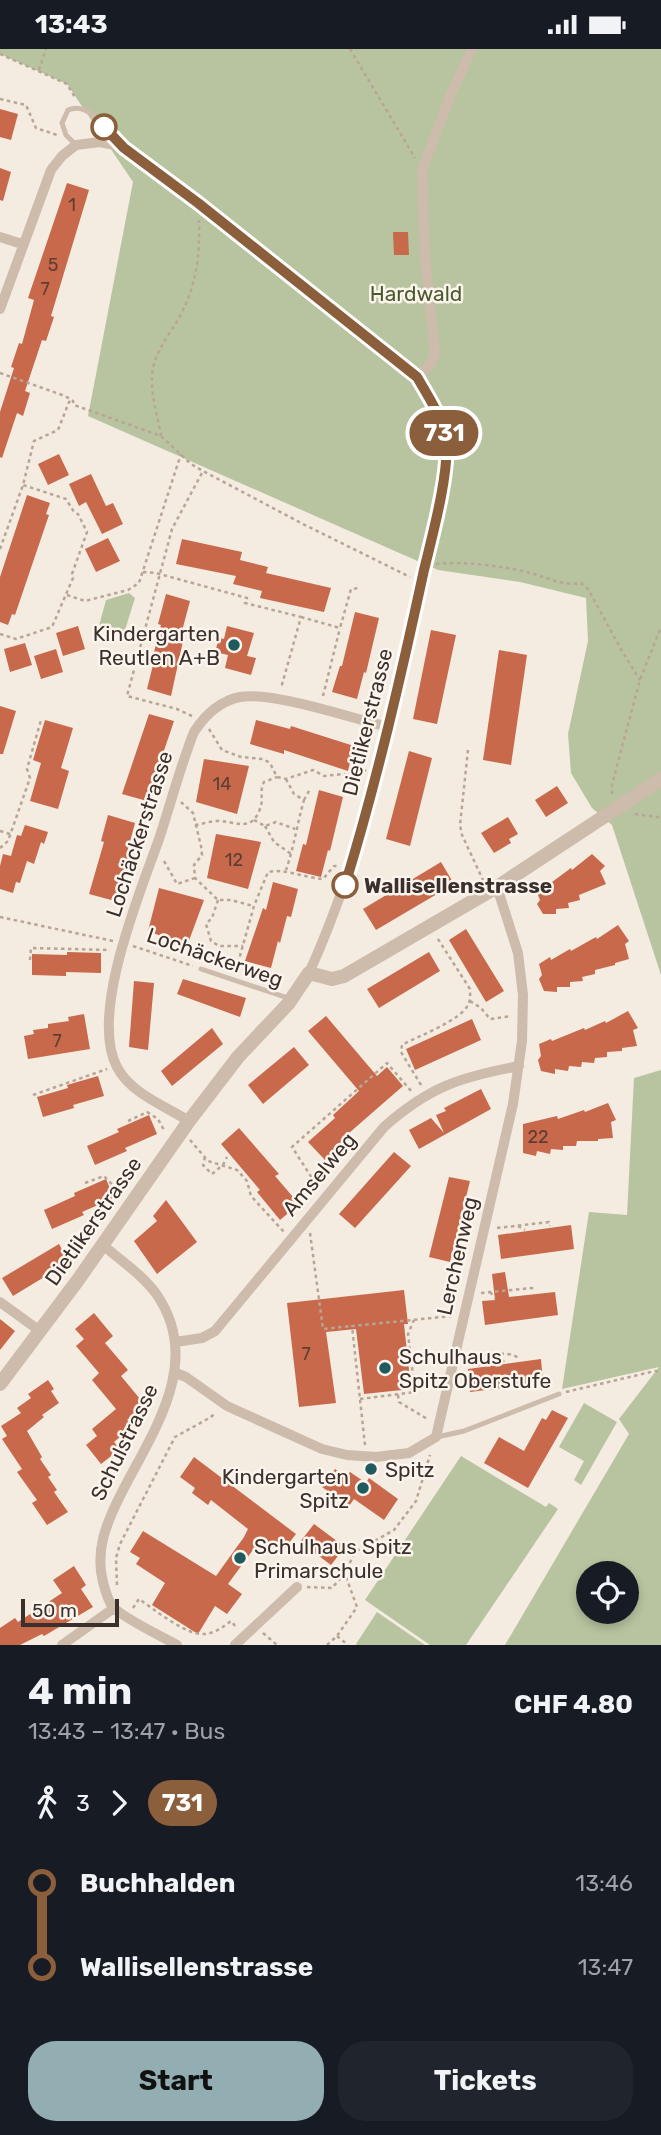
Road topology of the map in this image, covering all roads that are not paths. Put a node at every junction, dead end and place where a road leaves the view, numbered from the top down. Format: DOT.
graph roads {
  1 [pos="472,49"];
  2 [pos="76,145"];
  3 [pos="124,148"];
  4 [pos="0,237"];
  5 [pos="22,244"];
  6 [pos="0,309"];
  7 [pos="417,377"];
  8 [pos="389,727"];
  9 [pos="661,779"];
  10 [pos="497,887"];
  11 [pos="201,969"];
  12 [pos="309,973"];
  13 [pos="291,999"];
  14 [pos="519,1066"];
  15 [pos="189,1121"];
  16 [pos="103,1245"];
  17 [pos="0,1302"];
  18 [pos="40,1331"];
  19 [pos="175,1342"];
  20 [pos="176,1373"];
  21 [pos="0,1384"];
  22 [pos="559,1394"];
  23 [pos="436,1437"];
  24 [pos="297,1587"];
  25 [pos="114,1608"];
  26 [pos="62,1645"];
  27 [pos="177,1645"];
  28 [pos="235,1645"];
  1 -- 7 [label="street"];
  2 -- 3 [label="street"];
  2 -- 3 [label="lane"];
  2 -- 5 [label="street"];
  3 -- 7 [label="street"];
  4 -- 5 [label="street"];
  5 -- 6 [label="street"];
  7 -- 8 [label="street, Dietlikerstrasse"];
  8 -- 12 [label="street, Dietlikerstrasse"];
  8 -- 15 [label="street, Lochäckerstrasse"];
  9 -- 10 [label="street"];
  10 -- 12 [label="street"];
  10 -- 14 [label="street, Lerchenweg"];
  11 -- 13 [label="lane, Lochäckerweg"];
  12 -- 13 [label="street, Dietlikerstrasse"];
  13 -- 15 [label="street, Dietlikerstrasse"];
  14 -- 19 [label="street, Amselweg"];
  14 -- 23 [label="street, Lerchenweg"];
  15 -- 16 [label="street, Dietlikerstrasse"];
  16 -- 18 [label="street, Dietlikerstrasse"];
  16 -- 19 [label="street, Schulstrasse"];
  17 -- 18 [label="street"];
  18 -- 21 [label="street, Dietlikerstrasse"];
  19 -- 20 [label="street, Schulstrasse"];
  20 -- 23 [label="street"];
  20 -- 25 [label="street, Schulstrasse"];
  22 -- 23 [label="lane"];
  24 -- 28 [label="street"];
  25 -- 26 [label="street"];
  25 -- 27 [label="street"];
}
